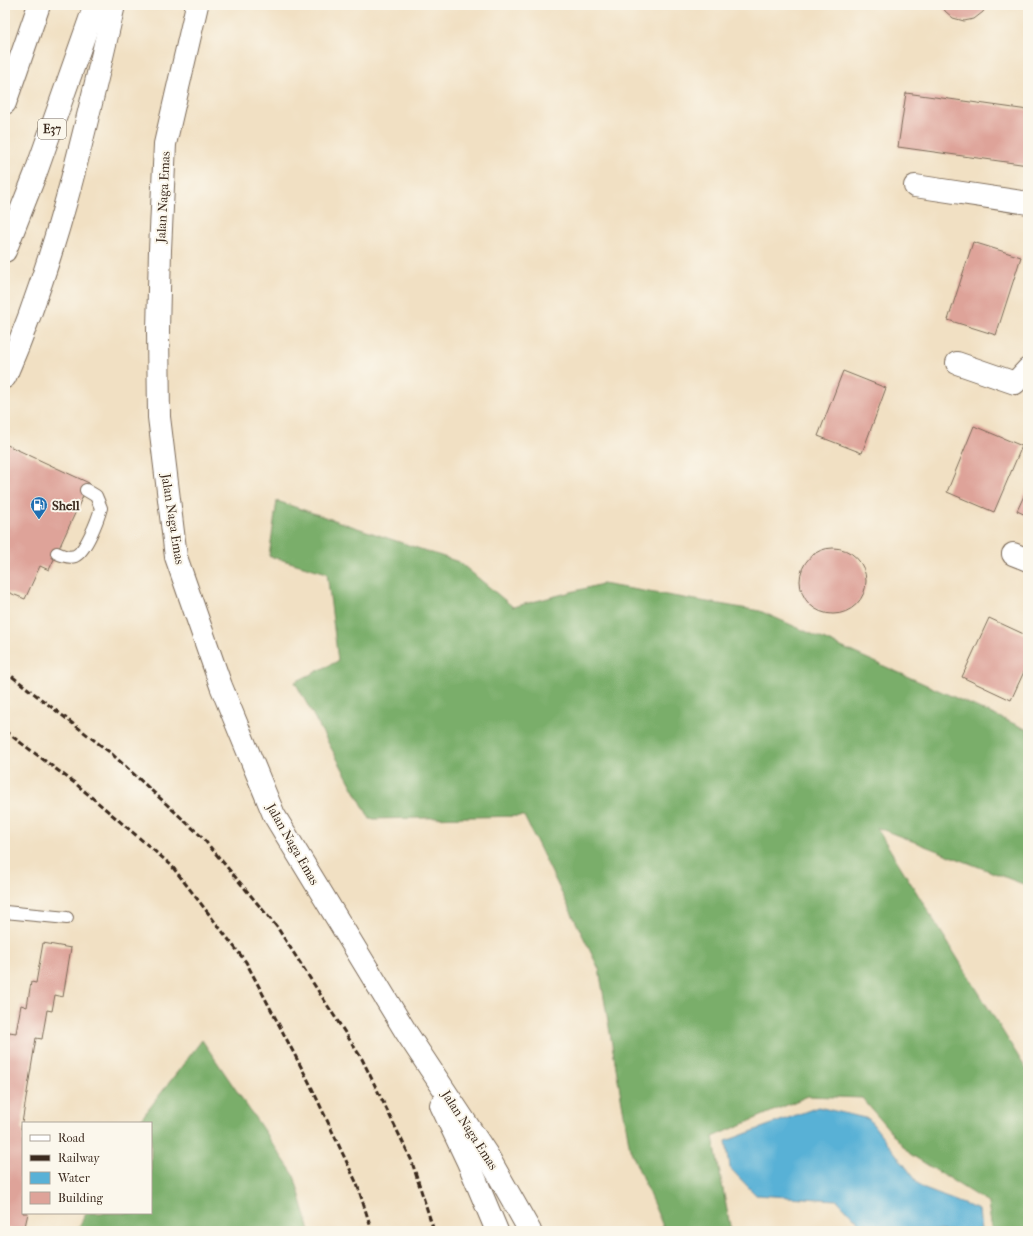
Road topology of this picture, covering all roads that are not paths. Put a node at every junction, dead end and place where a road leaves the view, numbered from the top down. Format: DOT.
graph roads {
  1 [pos="38,5"];
  2 [pos="95,5"];
  3 [pos="114,5"];
  4 [pos="197,5"];
  5 [pos="5,103"];
  6 [pos="915,186"];
  7 [pos="1028,203"];
  8 [pos="5,251"];
  9 [pos="957,364"];
  10 [pos="1028,369"];
  11 [pos="5,377"];
  12 [pos="86,490"];
  13 [pos="57,553"];
  14 [pos="5,912"];
  15 [pos="67,918"];
  16 [pos="406,1032"];
  17 [pos="497,1231"];
  18 [pos="530,1231"];
  1 -- 5 [label="main road"];
  2 -- 8 [label="main road, E37"];
  3 -- 11 [label="main road"];
  4 -- 16 [label="main road, Jalan Naga Emas"];
  6 -- 7 [label="main road"];
  9 -- 10 [label="main road"];
  12 -- 13 [label="lane"];
  14 -- 15 [label="lane"];
  16 -- 17 [label="main road, Jalan Naga Emas"];
  16 -- 18 [label="main road, Jalan Naga Emas"];
}
